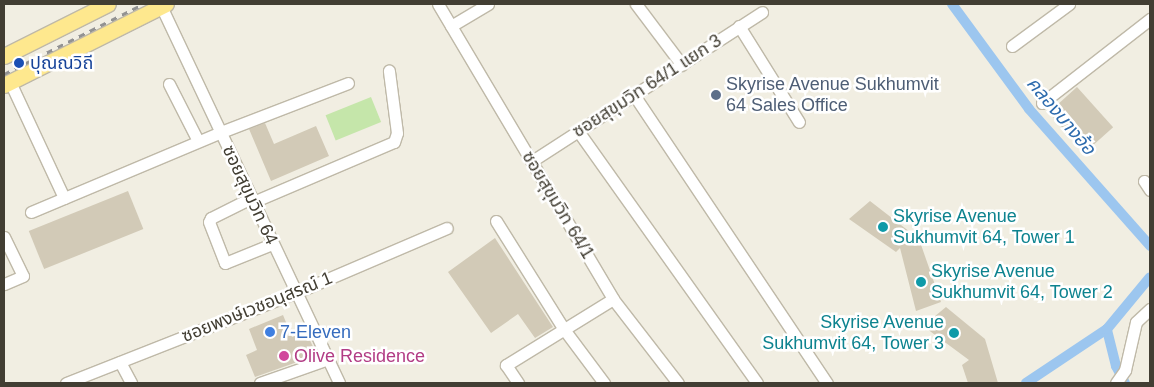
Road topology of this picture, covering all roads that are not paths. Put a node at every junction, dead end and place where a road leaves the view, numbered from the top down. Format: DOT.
graph roads {
  1 [pos="108,4"];
  2 [pos="438,4"];
  3 [pos="488,4"];
  4 [pos="636,4"];
  5 [pos="1069,4"];
  6 [pos="164,5"];
  7 [pos="762,12"];
  8 [pos="1150,19"];
  9 [pos="451,26"];
  10 [pos="739,26"];
  11 [pos="1012,46"];
  12 [pos="4,56"];
  13 [pos="682,65"];
  14 [pos="390,71"];
  15 [pos="7,84"];
  16 [pos="169,84"];
  17 [pos="348,84"];
  18 [pos="634,95"];
  19 [pos="1042,103"];
  20 [pos="799,122"];
  21 [pos="578,131"];
  22 [pos="220,132"];
  23 [pos="198,141"];
  24 [pos="532,161"];
  25 [pos="64,198"];
  26 [pos="252,200"];
  27 [pos="31,212"];
  28 [pos="496,221"];
  29 [pos="447,228"];
  30 [pos="4,237"];
  31 [pos="272,244"];
  32 [pos="4,284"];
  33 [pos="295,293"];
  34 [pos="613,299"];
  35 [pos="1149,314"];
  36 [pos="563,328"];
  37 [pos="328,359"];
  38 [pos="120,362"];
  39 [pos="66,383"];
  40 [pos="131,383"];
  41 [pos="260,383"];
  42 [pos="339,383"];
  43 [pos="518,383"];
  44 [pos="604,383"];
  45 [pos="678,383"];
  46 [pos="757,383"];
  47 [pos="827,383"];
  48 [pos="1116,383"];
  1 -- 12 [label="main road"];
  2 -- 9 [label="street, ซอยสุขุมวิท 64/1"];
  3 -- 9 [label="street"];
  4 -- 13 [label="street"];
  5 -- 11 [label="street"];
  6 -- 15 [label="main road"];
  6 -- 22 [label="street, ซอยสุขุมวิท 64"];
  7 -- 10 [label="street, ซอยสุขุมวิท 64/1 แยก 3"];
  8 -- 19 [label="street"];
  9 -- 24 [label="street, ซอยสุขุมวิท 64/1"];
  10 -- 13 [label="street, ซอยสุขุมวิท 64/1 แยก 3"];
  10 -- 20 [label="street"];
  13 -- 18 [label="street, ซอยสุขุมวิท 64/1 แยก 3"];
  14 -- 26 [label="street"];
  15 -- 25 [label="street"];
  16 -- 23 [label="street"];
  17 -- 22 [label="street"];
  18 -- 21 [label="street, ซอยสุขุมวิท 64/1 แยก 3"];
  18 -- 47 [label="street"];
  21 -- 24 [label="street, ซอยสุขุมวิท 64/1 แยก 3"];
  21 -- 46 [label="street"];
  22 -- 23 [label="street"];
  22 -- 26 [label="street, ซอยสุขุมวิท 64"];
  23 -- 25 [label="street"];
  24 -- 34 [label="street, ซอยสุขุมวิท 64/1"];
  25 -- 27 [label="street"];
  26 -- 31 [label="street, ซอยสุขุมวิท 64"];
  26 -- 31 [label="street"];
  28 -- 36 [label="street"];
  29 -- 33 [label="street, ซอยพงษ์เวชอนุสรณ์ 1"];
  30 -- 32 [label="street"];
  31 -- 33 [label="street, ซอยสุขุมวิท 64"];
  33 -- 37 [label="street, ซอยสุขุมวิท 64"];
  33 -- 38 [label="street, ซอยพงษ์เวชอนุสรณ์ 1"];
  34 -- 36 [label="street"];
  34 -- 45 [label="street, ซอยสุขุมวิท 64/1"];
  35 -- 48 [label="street"];
  36 -- 43 [label="street"];
  36 -- 44 [label="street"];
  37 -- 41 [label="street"];
  37 -- 42 [label="street, ซอยสุขุมวิท 64"];
  38 -- 39 [label="street, ซอยพงษ์เวชอนุสรณ์ 1"];
  38 -- 40 [label="street"];
}
